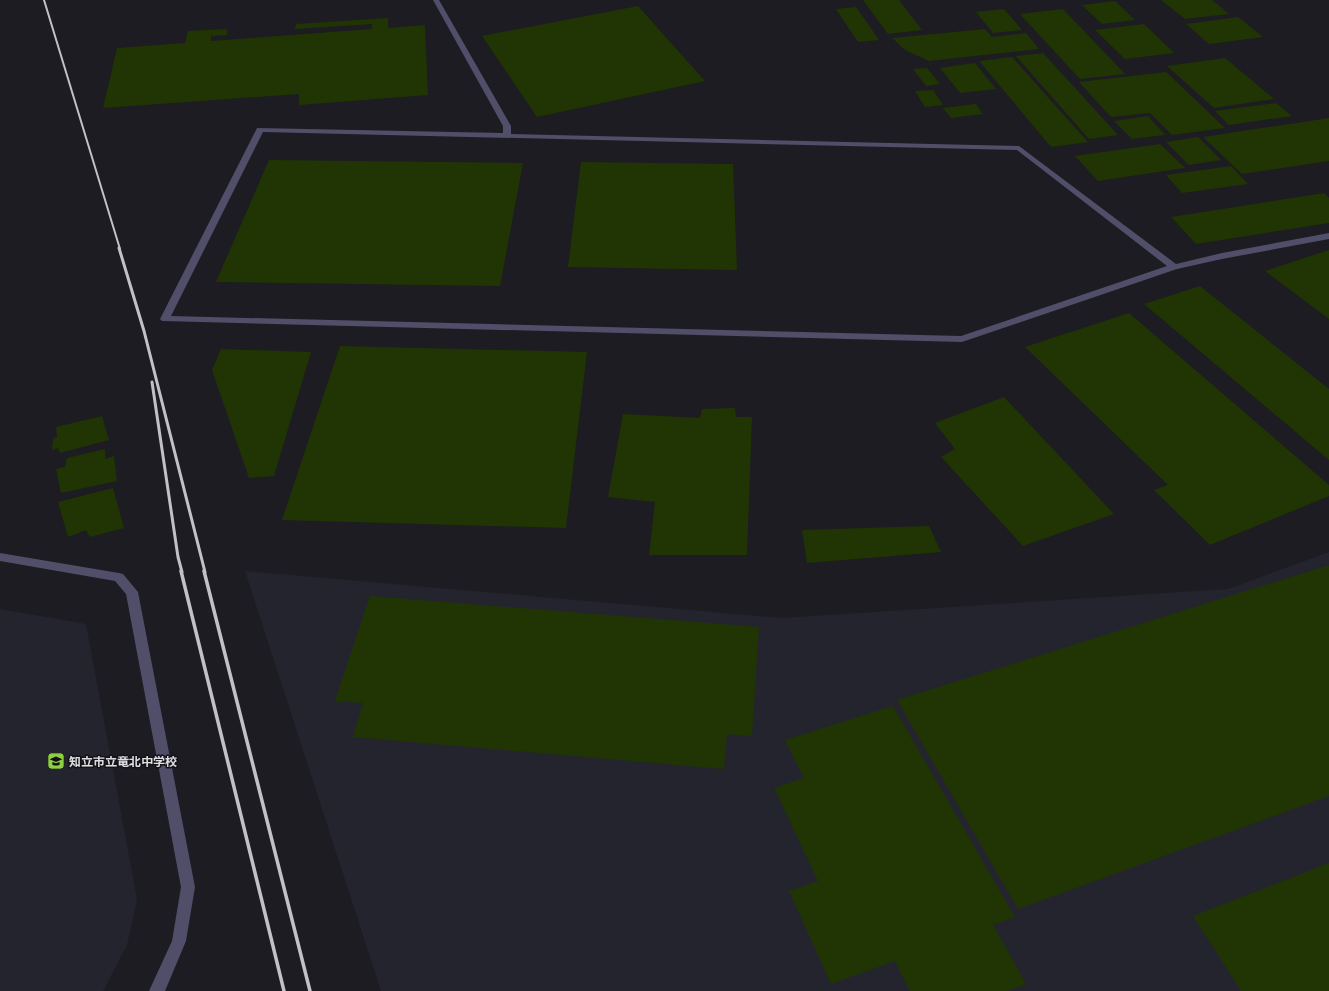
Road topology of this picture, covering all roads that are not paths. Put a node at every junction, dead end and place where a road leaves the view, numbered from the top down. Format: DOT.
graph roads {
  1 [pos="436,0"];
  2 [pos="507,136"];
  3 [pos="1329,236"];
  4 [pos="1174,266"];
  5 [pos="0,558"];
  6 [pos="156,991"];
  1 -- 2 [label="street"];
  2 -- 4 [label="street"];
  2 -- 4 [label="street"];
  3 -- 4 [label="street"];
  5 -- 6 [label="street"];
}
